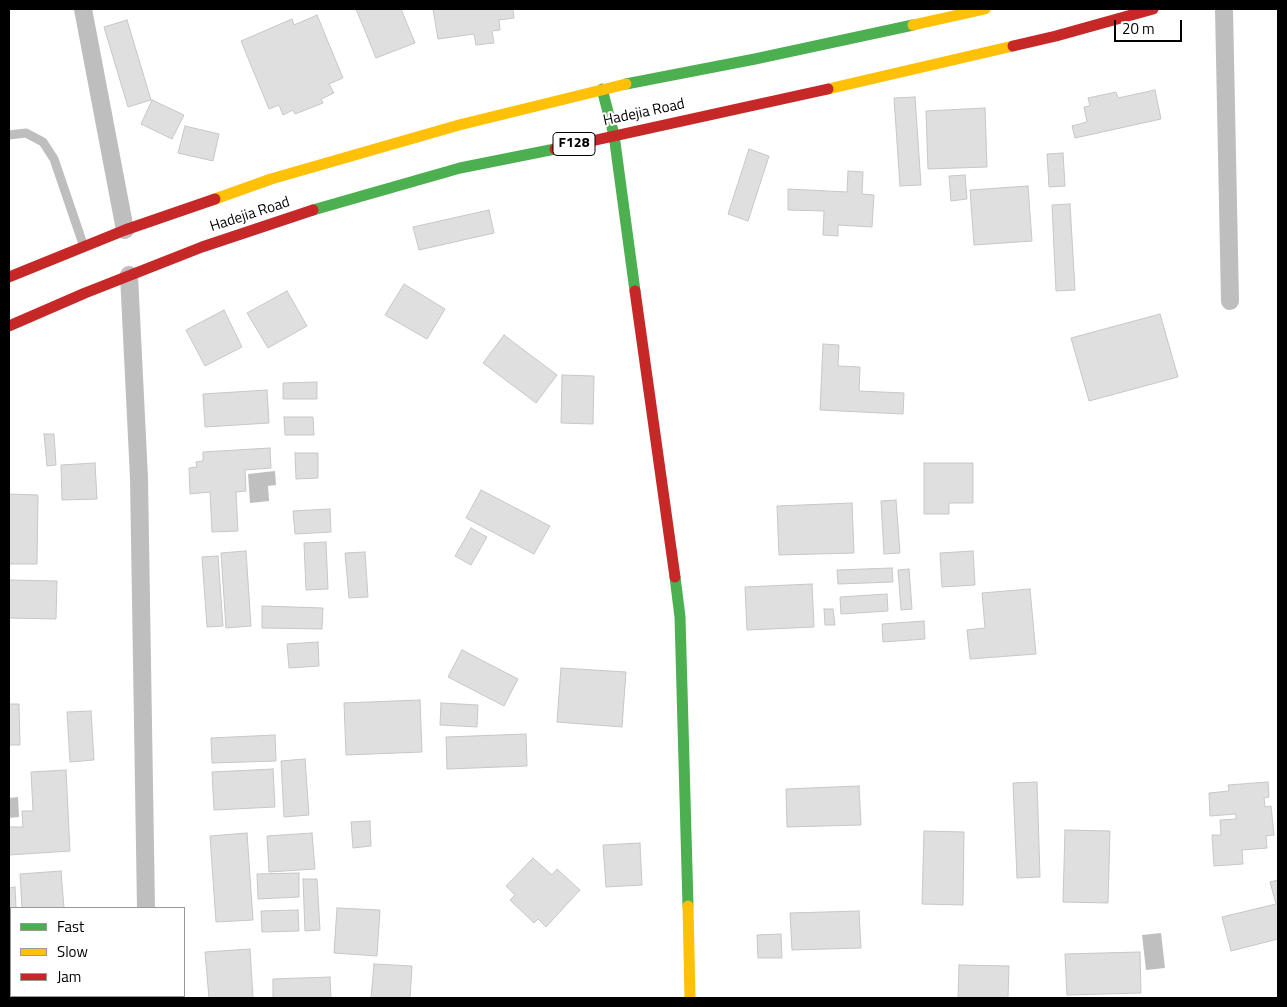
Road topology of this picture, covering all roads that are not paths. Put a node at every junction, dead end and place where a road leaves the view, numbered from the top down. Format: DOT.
graph roads {
  1 [pos="83,9"];
  2 [pos="985,9"];
  3 [pos="1153,9"];
  4 [pos="1224,9"];
  5 [pos="602,89"];
  6 [pos="9,135"];
  7 [pos="614,135"];
  8 [pos="125,230"];
  9 [pos="84,247"];
  10 [pos="129,275"];
  11 [pos="9,277"];
  12 [pos="1230,301"];
  13 [pos="9,326"];
  14 [pos="146,907"];
  15 [pos="690,998"];
  1 -- 8 [label="street"];
  2 -- 5 [label="main road, Hadejia Road"];
  3 -- 7 [label="main road, Hadejia Road / F128"];
  4 -- 12 [label="street"];
  5 -- 7 [label="main road"];
  5 -- 8 [label="main road, Hadejia Road"];
  6 -- 9 [label="lane"];
  7 -- 10 [label="main road, Hadejia Road / F128"];
  7 -- 15 [label="main road"];
  8 -- 9 [label="main road, Hadejia Road"];
  9 -- 11 [label="main road, Hadejia Road"];
  10 -- 13 [label="main road, Hadejia Road / F128"];
  10 -- 14 [label="street"];
}
